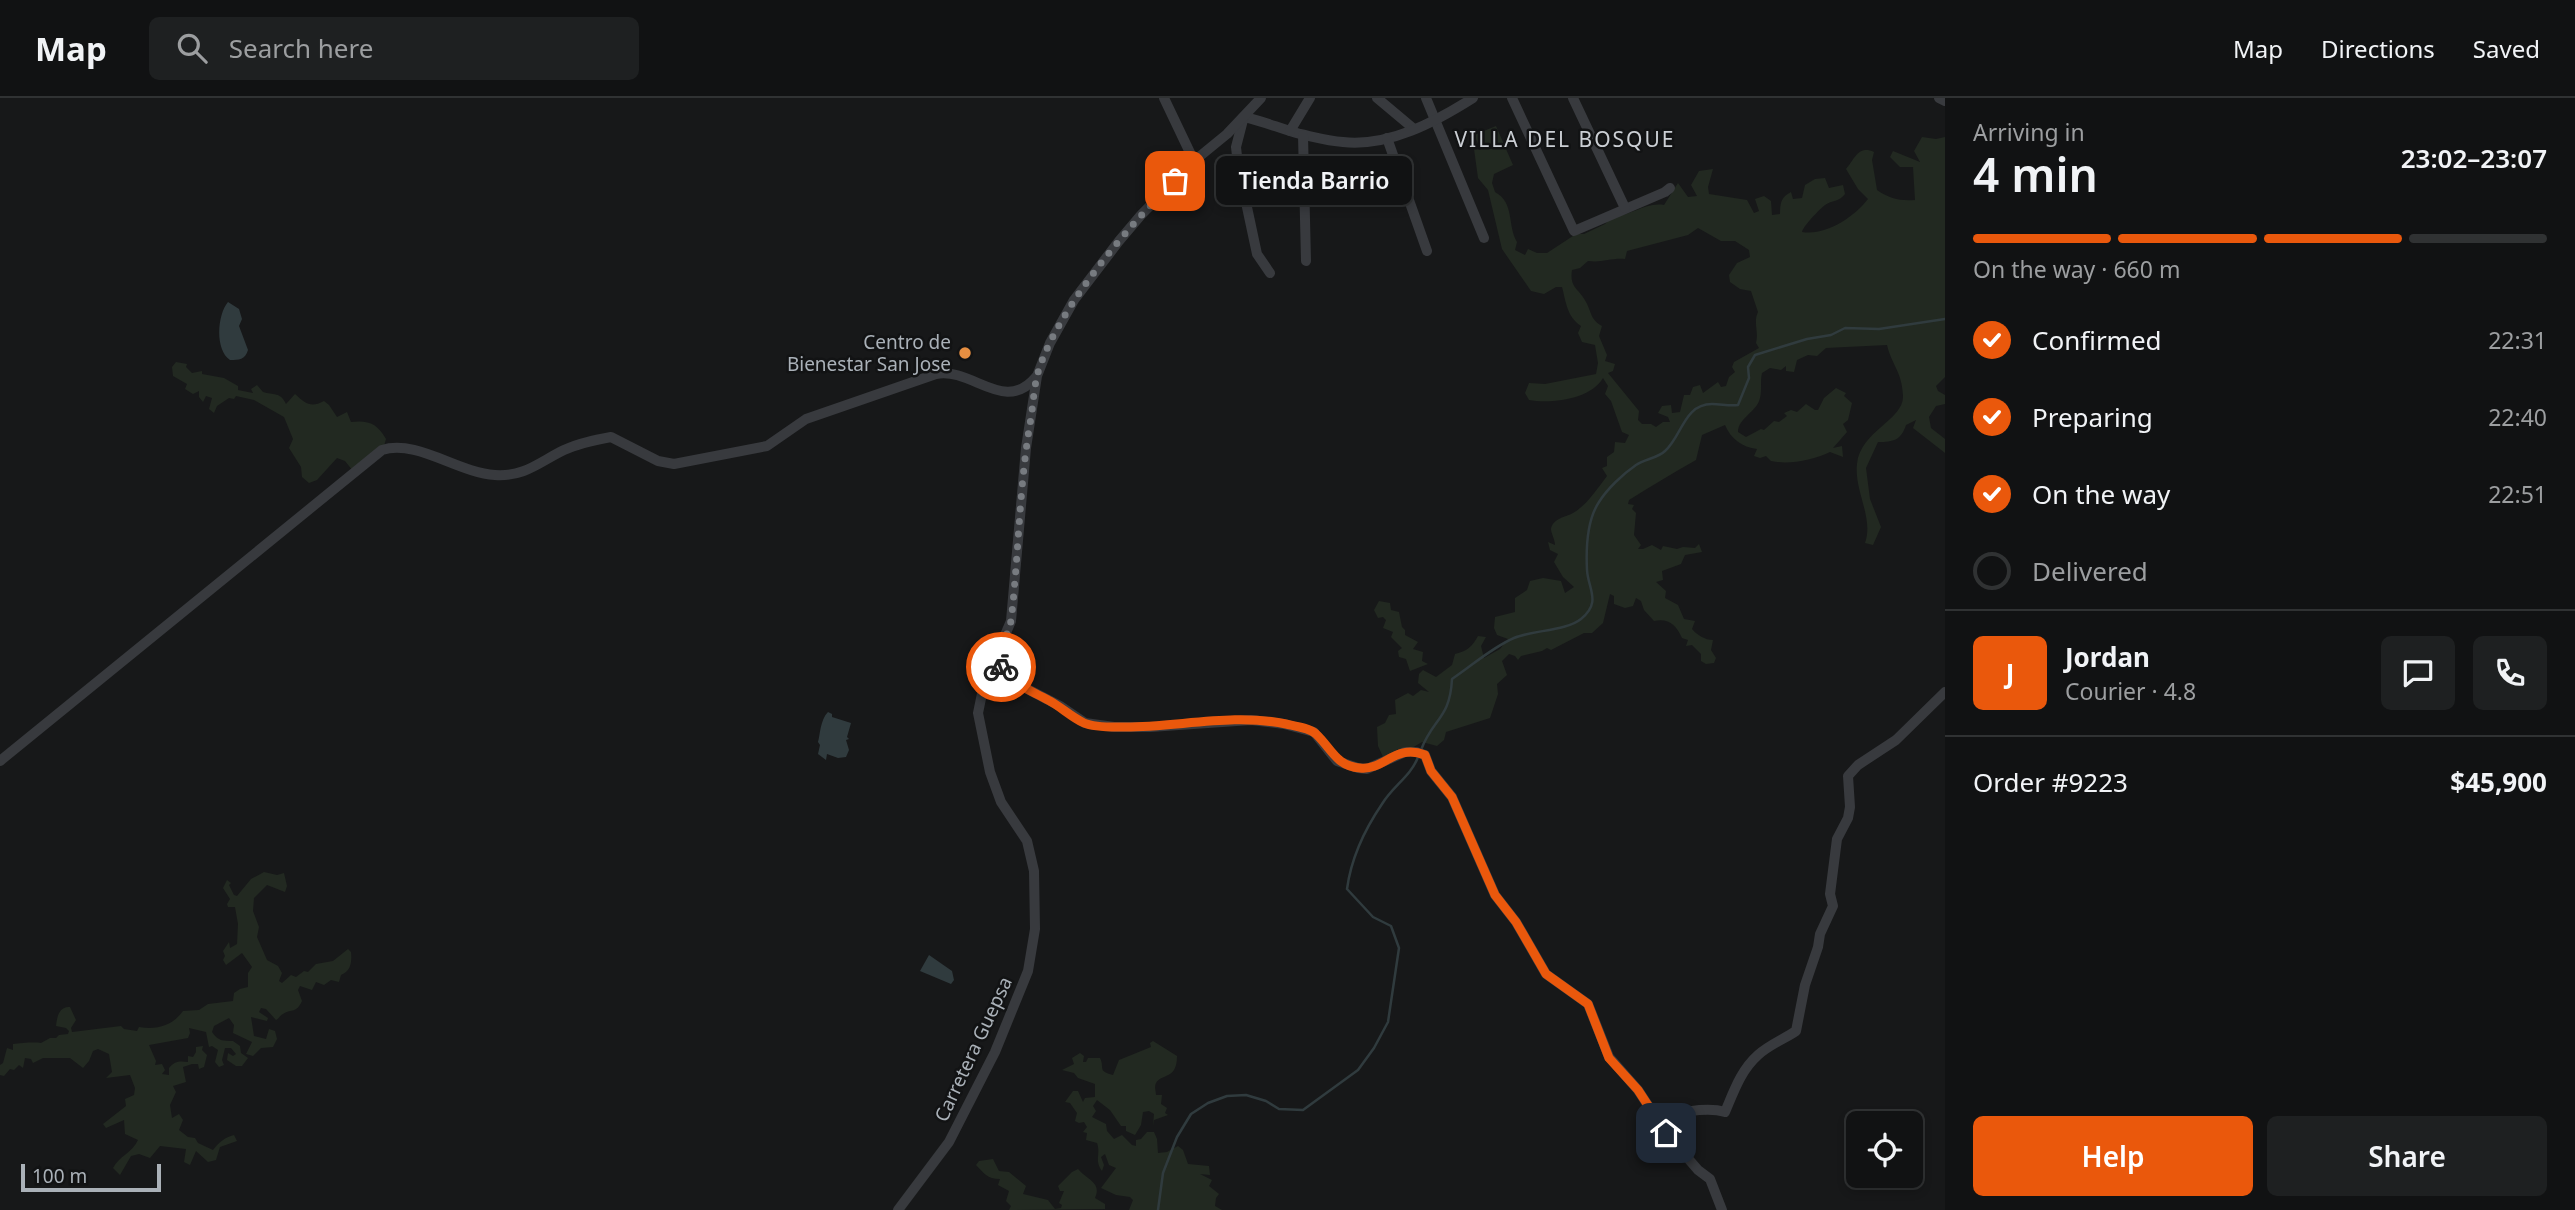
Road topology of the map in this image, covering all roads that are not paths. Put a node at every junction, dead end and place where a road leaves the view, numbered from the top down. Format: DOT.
graph roads {
  1 [pos="1164,98"];
  2 [pos="1261,98"];
  3 [pos="1310,98"];
  4 [pos="1377,98"];
  5 [pos="1426,98"];
  6 [pos="1473,98"];
  7 [pos="1512,98"];
  8 [pos="1573,98"];
  9 [pos="1938,98"];
  10 [pos="1945,101"];
  11 [pos="1244,117"];
  12 [pos="1434,119"];
  13 [pos="1415,129"];
  14 [pos="1290,131"];
  15 [pos="1303,135"];
  16 [pos="1387,138"];
  17 [pos="1194,161"];
  18 [pos="1670,188"];
  19 [pos="1625,208"];
  20 [pos="1484,238"];
  21 [pos="1427,251"];
  22 [pos="1306,261"];
  23 [pos="1270,273"];
  24 [pos="1037,376"];
  25 [pos="995,658"];
  26 [pos="1945,692"];
  27 [pos="0,761"];
  28 [pos="1659,1123"];
  29 [pos="898,1210"];
  30 [pos="1722,1210"];
  1 -- 17 [label="street"];
  2 -- 11 [label="street, Carretera Guepsa"];
  3 -- 14 [label="street"];
  4 -- 13 [label="street"];
  5 -- 12 [label="street"];
  6 -- 12 [label="street"];
  7 -- 19 [label="street"];
  8 -- 19 [label="street"];
  9 -- 10 [label="street"];
  11 -- 14 [label="street"];
  11 -- 17 [label="street, Carretera Guepsa"];
  11 -- 23 [label="street"];
  12 -- 13 [label="street"];
  12 -- 20 [label="street"];
  13 -- 16 [label="street"];
  14 -- 15 [label="street"];
  15 -- 16 [label="street"];
  15 -- 22 [label="street"];
  16 -- 21 [label="street"];
  17 -- 24 [label="street, Carretera Guepsa"];
  18 -- 19 [label="street"];
  24 -- 25 [label="street, Carretera Guepsa"];
  24 -- 27 [label="street"];
  25 -- 28 [label="street"];
  25 -- 29 [label="street, Carretera Guepsa"];
  26 -- 28 [label="street"];
  28 -- 30 [label="street"];
}
